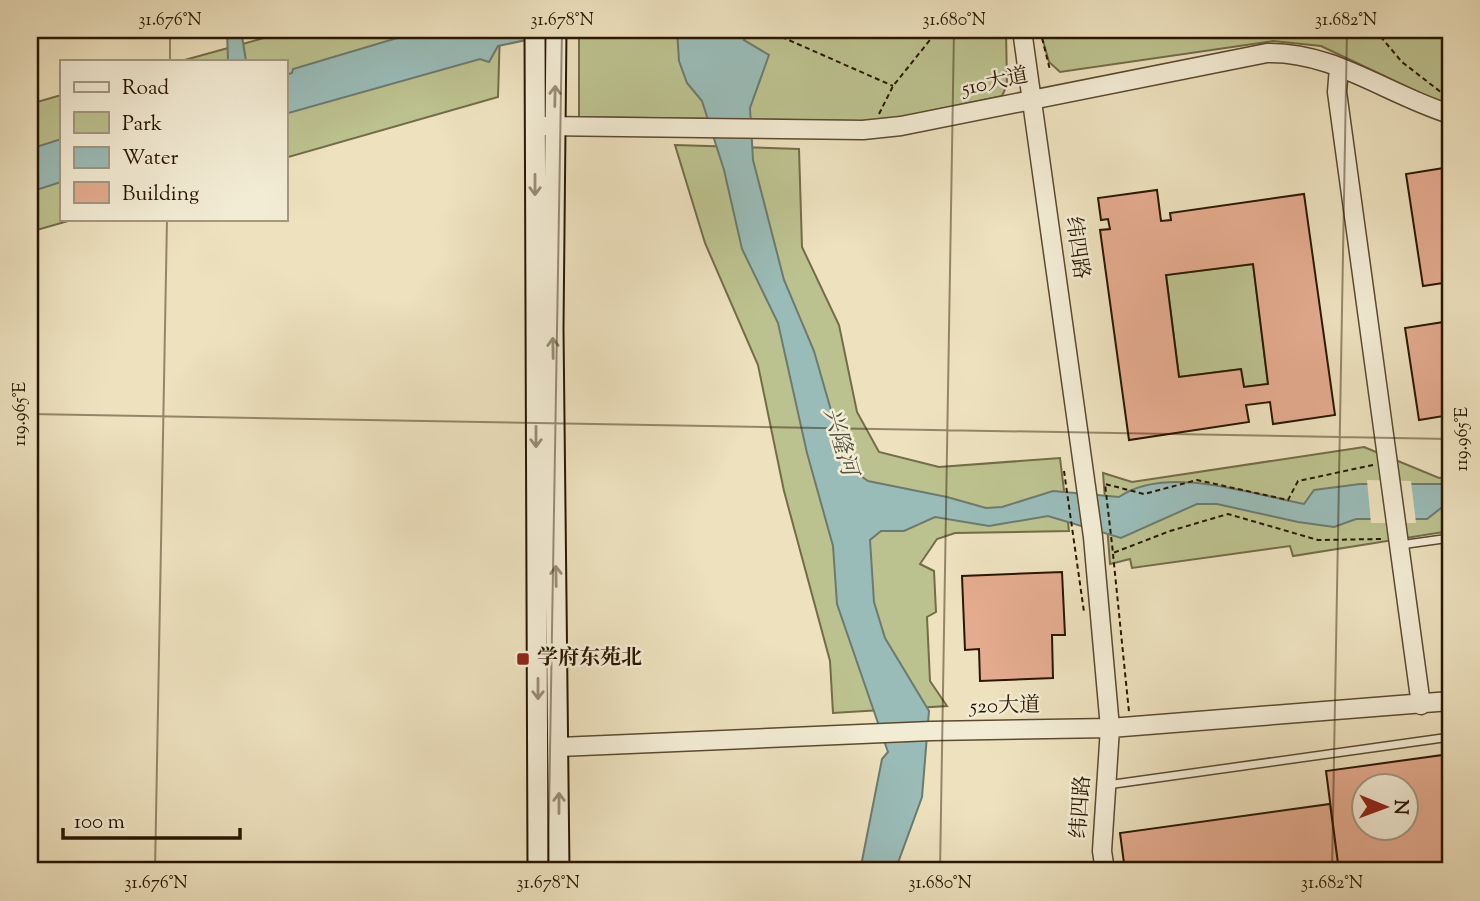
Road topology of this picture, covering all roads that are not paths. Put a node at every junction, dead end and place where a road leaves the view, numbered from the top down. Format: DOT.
graph roads {
  1 [pos="1022,30"];
  2 [pos="556,32"];
  3 [pos="535,36"];
  4 [pos="1339,67"];
  5 [pos="1032,98"];
  6 [pos="1450,114"];
  7 [pos="535,126"];
  8 [pos="555,127"];
  9 [pos="1393,537"];
  10 [pos="1450,538"];
  11 [pos="1450,701"];
  12 [pos="1421,705"];
  13 [pos="1110,728"];
  14 [pos="1450,737"];
  15 [pos="559,747"];
  16 [pos="1107,785"];
  17 [pos="538,871"];
  18 [pos="559,871"];
  19 [pos="1105,871"];
  1 -- 5 [label="street, 纬四路"];
  8 -- 2 [label="main road, one-way"];
  3 -- 7 [label="main road"];
  4 -- 5 [label="street, 510大道"];
  4 -- 6 [label="street, 510大道"];
  4 -- 9 [label="street"];
  5 -- 8 [label="street, 510大道"];
  5 -- 13 [label="street, 纬四路"];
  7 -- 8 [label="street, 510大道"];
  7 -- 17 [label="main road, one-way"];
  15 -- 8 [label="main road, one-way"];
  9 -- 10 [label="lane"];
  9 -- 12 [label="street"];
  11 -- 12 [label="street, 520大道"];
  12 -- 13 [label="street, 520大道"];
  13 -- 15 [label="street, 520大道"];
  13 -- 16 [label="street, 纬四路"];
  14 -- 16 [label="lane"];
  18 -- 15 [label="main road, one-way"];
  16 -- 19 [label="street, 纬四路"];
}
